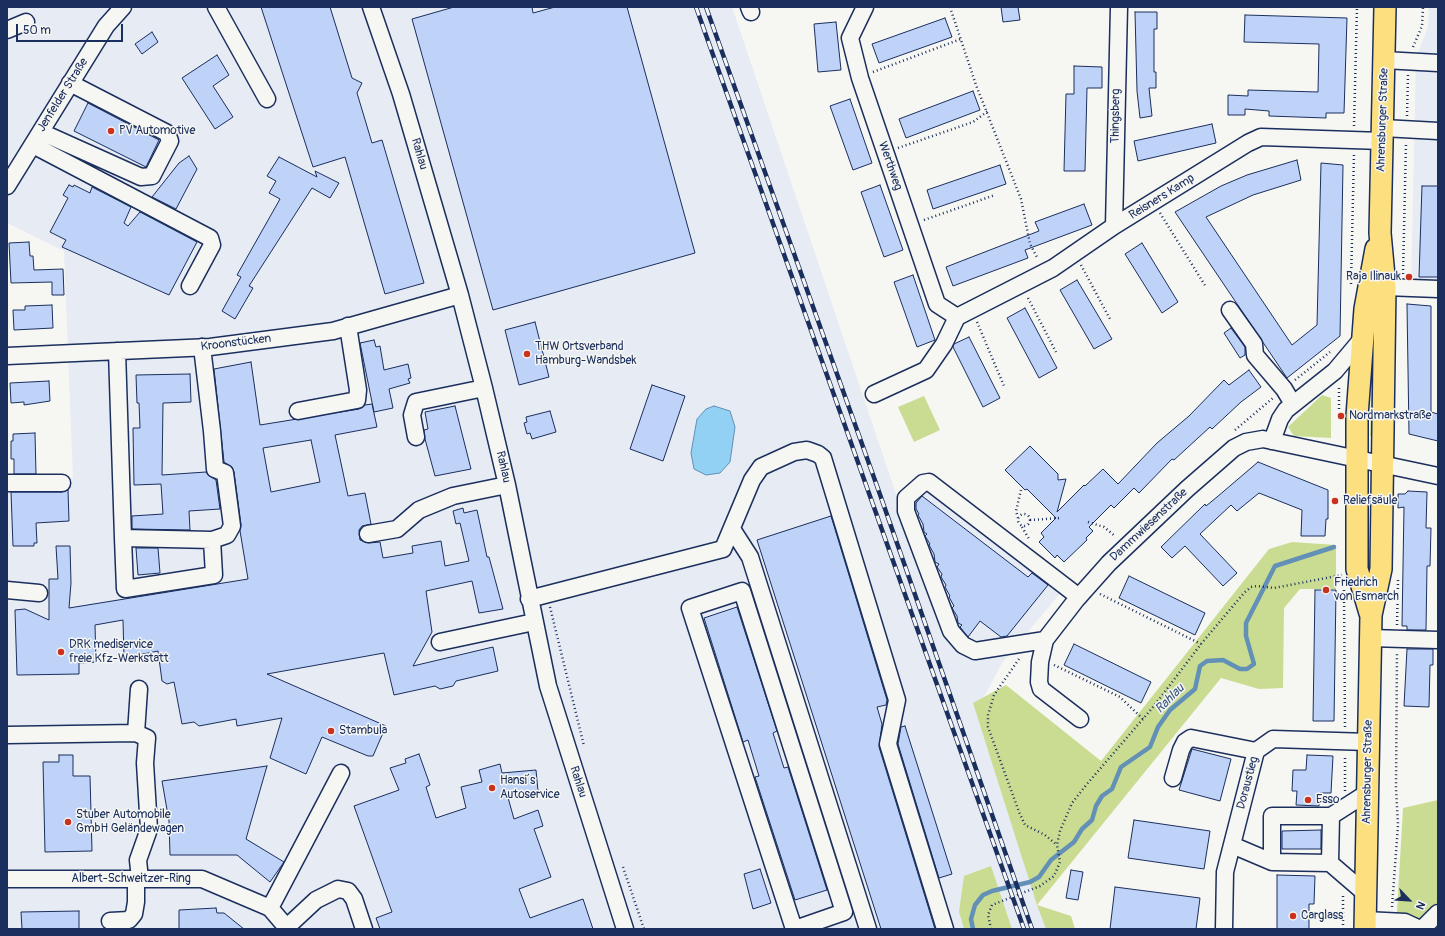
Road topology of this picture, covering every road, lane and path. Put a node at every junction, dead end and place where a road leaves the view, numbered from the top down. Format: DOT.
graph roads {
  1 [pos="123,7"];
  2 [pos="216,7"];
  3 [pos="371,7"];
  4 [pos="865,7"];
  5 [pos="950,7"];
  6 [pos="1119,7"];
  7 [pos="1357,7"];
  8 [pos="1385,7"];
  9 [pos="1423,7"];
  10 [pos="26,22"];
  11 [pos="7,30"];
  12 [pos="961,39"];
  13 [pos="1384,60"];
  14 [pos="1409,61"];
  15 [pos="1437,64"];
  16 [pos="860,78"];
  17 [pos="70,83"];
  18 [pos="267,99"];
  19 [pos="988,112"];
  20 [pos="1407,129"];
  21 [pos="1438,131"];
  22 [pos="1382,134"];
  23 [pos="37,138"];
  24 [pos="1354,140"];
  25 [pos="885,152"];
  26 [pos="7,186"];
  27 [pos="995,195"];
  28 [pos="1153,203"];
  29 [pos="911,225"];
  30 [pos="1114,226"];
  31 [pos="1380,233"];
  32 [pos="1074,253"];
  33 [pos="1044,272"];
  34 [pos="1021,284"];
  35 [pos="190,286"];
  36 [pos="1351,286"];
  37 [pos="1206,287"];
  38 [pos="1394,288"];
  39 [pos="1438,289"];
  40 [pos="460,295"];
  41 [pos="1230,310"];
  42 [pos="964,314"];
  43 [pos="1111,321"];
  44 [pos="348,326"];
  45 [pos="1361,340"];
  46 [pos="202,348"];
  47 [pos="117,352"];
  48 [pos="1056,352"];
  49 [pos="7,356"];
  50 [pos="1344,363"];
  51 [pos="1004,386"];
  52 [pos="484,388"];
  53 [pos="874,394"];
  54 [pos="1293,404"];
  55 [pos="298,411"];
  56 [pos="1339,411"];
  57 [pos="416,437"];
  58 [pos="1272,441"];
  59 [pos="1356,460"];
  60 [pos="1382,465"];
  61 [pos="1438,476"];
  62 [pos="62,483"];
  63 [pos="7,484"];
  64 [pos="507,485"];
  65 [pos="1021,490"];
  66 [pos="1018,518"];
  67 [pos="1060,518"];
  68 [pos="1030,520"];
  69 [pos="1088,522"];
  70 [pos="732,529"];
  71 [pos="368,534"];
  72 [pos="1115,536"];
  73 [pos="123,538"];
  74 [pos="212,540"];
  75 [pos="1343,567"];
  76 [pos="1343,575"];
  77 [pos="1398,576"];
  78 [pos="7,590"];
  79 [pos="1083,592"];
  80 [pos="38,593"];
  81 [pos="547,595"];
  82 [pos="529,599"];
  83 [pos="1371,615"];
  84 [pos="534,622"];
  85 [pos="1370,638"];
  86 [pos="1397,639"];
  87 [pos="1438,640"];
  88 [pos="1038,641"];
  89 [pos="440,642"];
  90 [pos="1201,644"];
  91 [pos="1040,662"];
  92 [pos="139,689"];
  93 [pos="1080,719"];
  94 [pos="1143,719"];
  95 [pos="136,733"];
  96 [pos="7,734"];
  97 [pos="1345,742"];
  98 [pos="1368,742"];
  99 [pos="585,749"];
  100 [pos="1256,751"];
  101 [pos="341,773"];
  102 [pos="1173,778"];
  103 [pos="1367,793"];
  104 [pos="1345,808"];
  105 [pos="1331,816"];
  106 [pos="1057,845"];
  107 [pos="1232,845"];
  108 [pos="621,862"];
  109 [pos="1272,862"];
  110 [pos="1330,863"];
  111 [pos="1344,875"];
  112 [pos="7,879"];
  113 [pos="138,879"];
  114 [pos="1366,894"];
  115 [pos="270,908"];
  116 [pos="1438,913"];
  117 [pos="110,920"];
  118 [pos="1390,921"];
  119 [pos="1365,924"];
  120 [pos="287,928"];
  121 [pos="364,929"];
  122 [pos="625,929"];
  123 [pos="644,929"];
  124 [pos="795,929"];
  125 [pos="868,929"];
  126 [pos="945,929"];
  127 [pos="991,929"];
  128 [pos="1224,929"];
  129 [pos="1343,929"];
  130 [pos="1421,929"];
  1 -- 17 [label="street, Jenfelder Straße"];
  2 -- 18 [label="street"];
  3 -- 40 [label="street, Rahlau"];
  4 -- 16 [label="street, Werthweg"];
  5 -- 12 [label="path"];
  6 -- 30 [label="street, Thingsberg"];
  7 -- 24 [label="path"];
  8 -- 13 [label="main road, Ahrensburger Straße"];
  9 -- 14 [label="path"];
  10 -- 11 [label="street"];
  12 -- 16 [label="path"];
  12 -- 19 [label="path"];
  13 -- 14 [label="street"];
  13 -- 22 [label="main road, Ahrensburger Straße"];
  14 -- 15 [label="street"];
  14 -- 20 [label="path"];
  16 -- 25 [label="street, Werthweg"];
  17 -- 23 [label="street, Jenfelder Straße"];
  17 -- 23 [label="street"];
  19 -- 25 [label="path"];
  19 -- 33 [label="path"];
  20 -- 21 [label="street, Reisners Kamp"];
  20 -- 22 [label="street, Reisners Kamp"];
  20 -- 38 [label="path"];
  22 -- 24 [label="street, Reisners Kamp"];
  22 -- 31 [label="main road, Ahrensburger Straße"];
  23 -- 26 [label="street, Jenfelder Straße"];
  23 -- 35 [label="street"];
  24 -- 28 [label="street, Reisners Kamp"];
  24 -- 36 [label="path"];
  25 -- 29 [label="street, Werthweg"];
  27 -- 29 [label="path"];
  28 -- 30 [label="street, Reisners Kamp"];
  28 -- 37 [label="path"];
  29 -- 42 [label="street, Werthweg"];
  30 -- 32 [label="street, Reisners Kamp"];
  31 -- 38 [label="main road, Ahrensburger Straße"];
  31 -- 45 [label="main road, Ahrensburger Straße"];
  32 -- 33 [label="street, Reisners Kamp"];
  32 -- 43 [label="path"];
  33 -- 34 [label="street, Reisners Kamp"];
  34 -- 42 [label="street, Reisners Kamp"];
  34 -- 48 [label="path"];
  38 -- 39 [label="street"];
  38 -- 60 [label="main road, Ahrensburger Straße"];
  40 -- 44 [label="street, Kroonstücken"];
  40 -- 52 [label="street, Rahlau"];
  41 -- 54 [label="street"];
  42 -- 51 [label="path"];
  42 -- 53 [label="street"];
  44 -- 46 [label="street, Kroonstücken"];
  44 -- 55 [label="street"];
  45 -- 50 [label="street"];
  45 -- 59 [label="main road, Ahrensburger Straße"];
  46 -- 47 [label="street, Kroonstücken"];
  46 -- 74 [label="street"];
  47 -- 49 [label="street, Kroonstücken"];
  47 -- 73 [label="street"];
  50 -- 54 [label="street"];
  50 -- 56 [label="path"];
  52 -- 57 [label="street"];
  52 -- 64 [label="street, Rahlau"];
  54 -- 58 [label="street"];
  58 -- 59 [label="street, Dammwiesenstraße"];
  58 -- 79 [label="street, Dammwiesenstraße"];
  59 -- 60 [label="street, Dammwiesenstraße"];
  59 -- 83 [label="main road, Ahrensburger Straße"];
  60 -- 61 [label="street"];
  60 -- 83 [label="main road, Ahrensburger Straße"];
  62 -- 63 [label="street"];
  64 -- 71 [label="street"];
  64 -- 82 [label="street, Rahlau"];
  65 -- 66 [label="path"];
  66 -- 68 [label="path"];
  66 -- 68 [label="path"];
  67 -- 68 [label="path"];
  69 -- 72 [label="path"];
  70 -- 81 [label="street"];
  70 -- 125 [label="street"];
  70 -- 126 [label="street"];
  73 -- 74 [label="street"];
  73 -- 74 [label="street"];
  75 -- 76 [label="path"];
  76 -- 90 [label="path"];
  76 -- 97 [label="path"];
  77 -- 86 [label="path"];
  78 -- 80 [label="street"];
  79 -- 88 [label="street, Dammwiesenstraße"];
  79 -- 88 [label="street"];
  79 -- 90 [label="path"];
  81 -- 82 [label="street"];
  81 -- 99 [label="path"];
  82 -- 84 [label="street, Rahlau"];
  83 -- 85 [label="main road, Ahrensburger Straße"];
  84 -- 89 [label="street"];
  84 -- 122 [label="street, Rahlau"];
  85 -- 86 [label="street"];
  85 -- 98 [label="main road, Ahrensburger Straße"];
  86 -- 87 [label="street"];
  86 -- 118 [label="path"];
  88 -- 91 [label="street"];
  88 -- 106 [label="path"];
  90 -- 94 [label="path"];
  91 -- 93 [label="street"];
  91 -- 94 [label="path"];
  92 -- 95 [label="street"];
  94 -- 106 [label="path"];
  95 -- 96 [label="street"];
  95 -- 113 [label="street"];
  97 -- 98 [label="street, Doraustieg"];
  97 -- 100 [label="street, Doraustieg"];
  97 -- 104 [label="path"];
  98 -- 103 [label="main road, Ahrensburger Straße"];
  100 -- 102 [label="street"];
  100 -- 107 [label="street, Doraustieg"];
  101 -- 115 [label="street"];
  103 -- 104 [label="street"];
  103 -- 114 [label="main road, Ahrensburger Straße"];
  104 -- 105 [label="street"];
  105 -- 109 [label="street"];
  105 -- 110 [label="street"];
  106 -- 127 [label="path"];
  107 -- 109 [label="street"];
  107 -- 128 [label="street, Doraustieg"];
  108 -- 123 [label="path"];
  109 -- 110 [label="street"];
  110 -- 111 [label="street"];
  111 -- 114 [label="street"];
  111 -- 129 [label="path"];
  112 -- 113 [label="street, Albert-Schweitzer-Ring"];
  113 -- 115 [label="street, Albert-Schweitzer-Ring"];
  113 -- 117 [label="street"];
  114 -- 119 [label="main road, Ahrensburger Straße"];
  115 -- 120 [label="street, Albert-Schweitzer-Ring"];
  116 -- 130 [label="street"];
  118 -- 119 [label="street"];
  118 -- 130 [label="street"];
  120 -- 121 [label="street"];
  124 -- 124 [label="street"];
}
